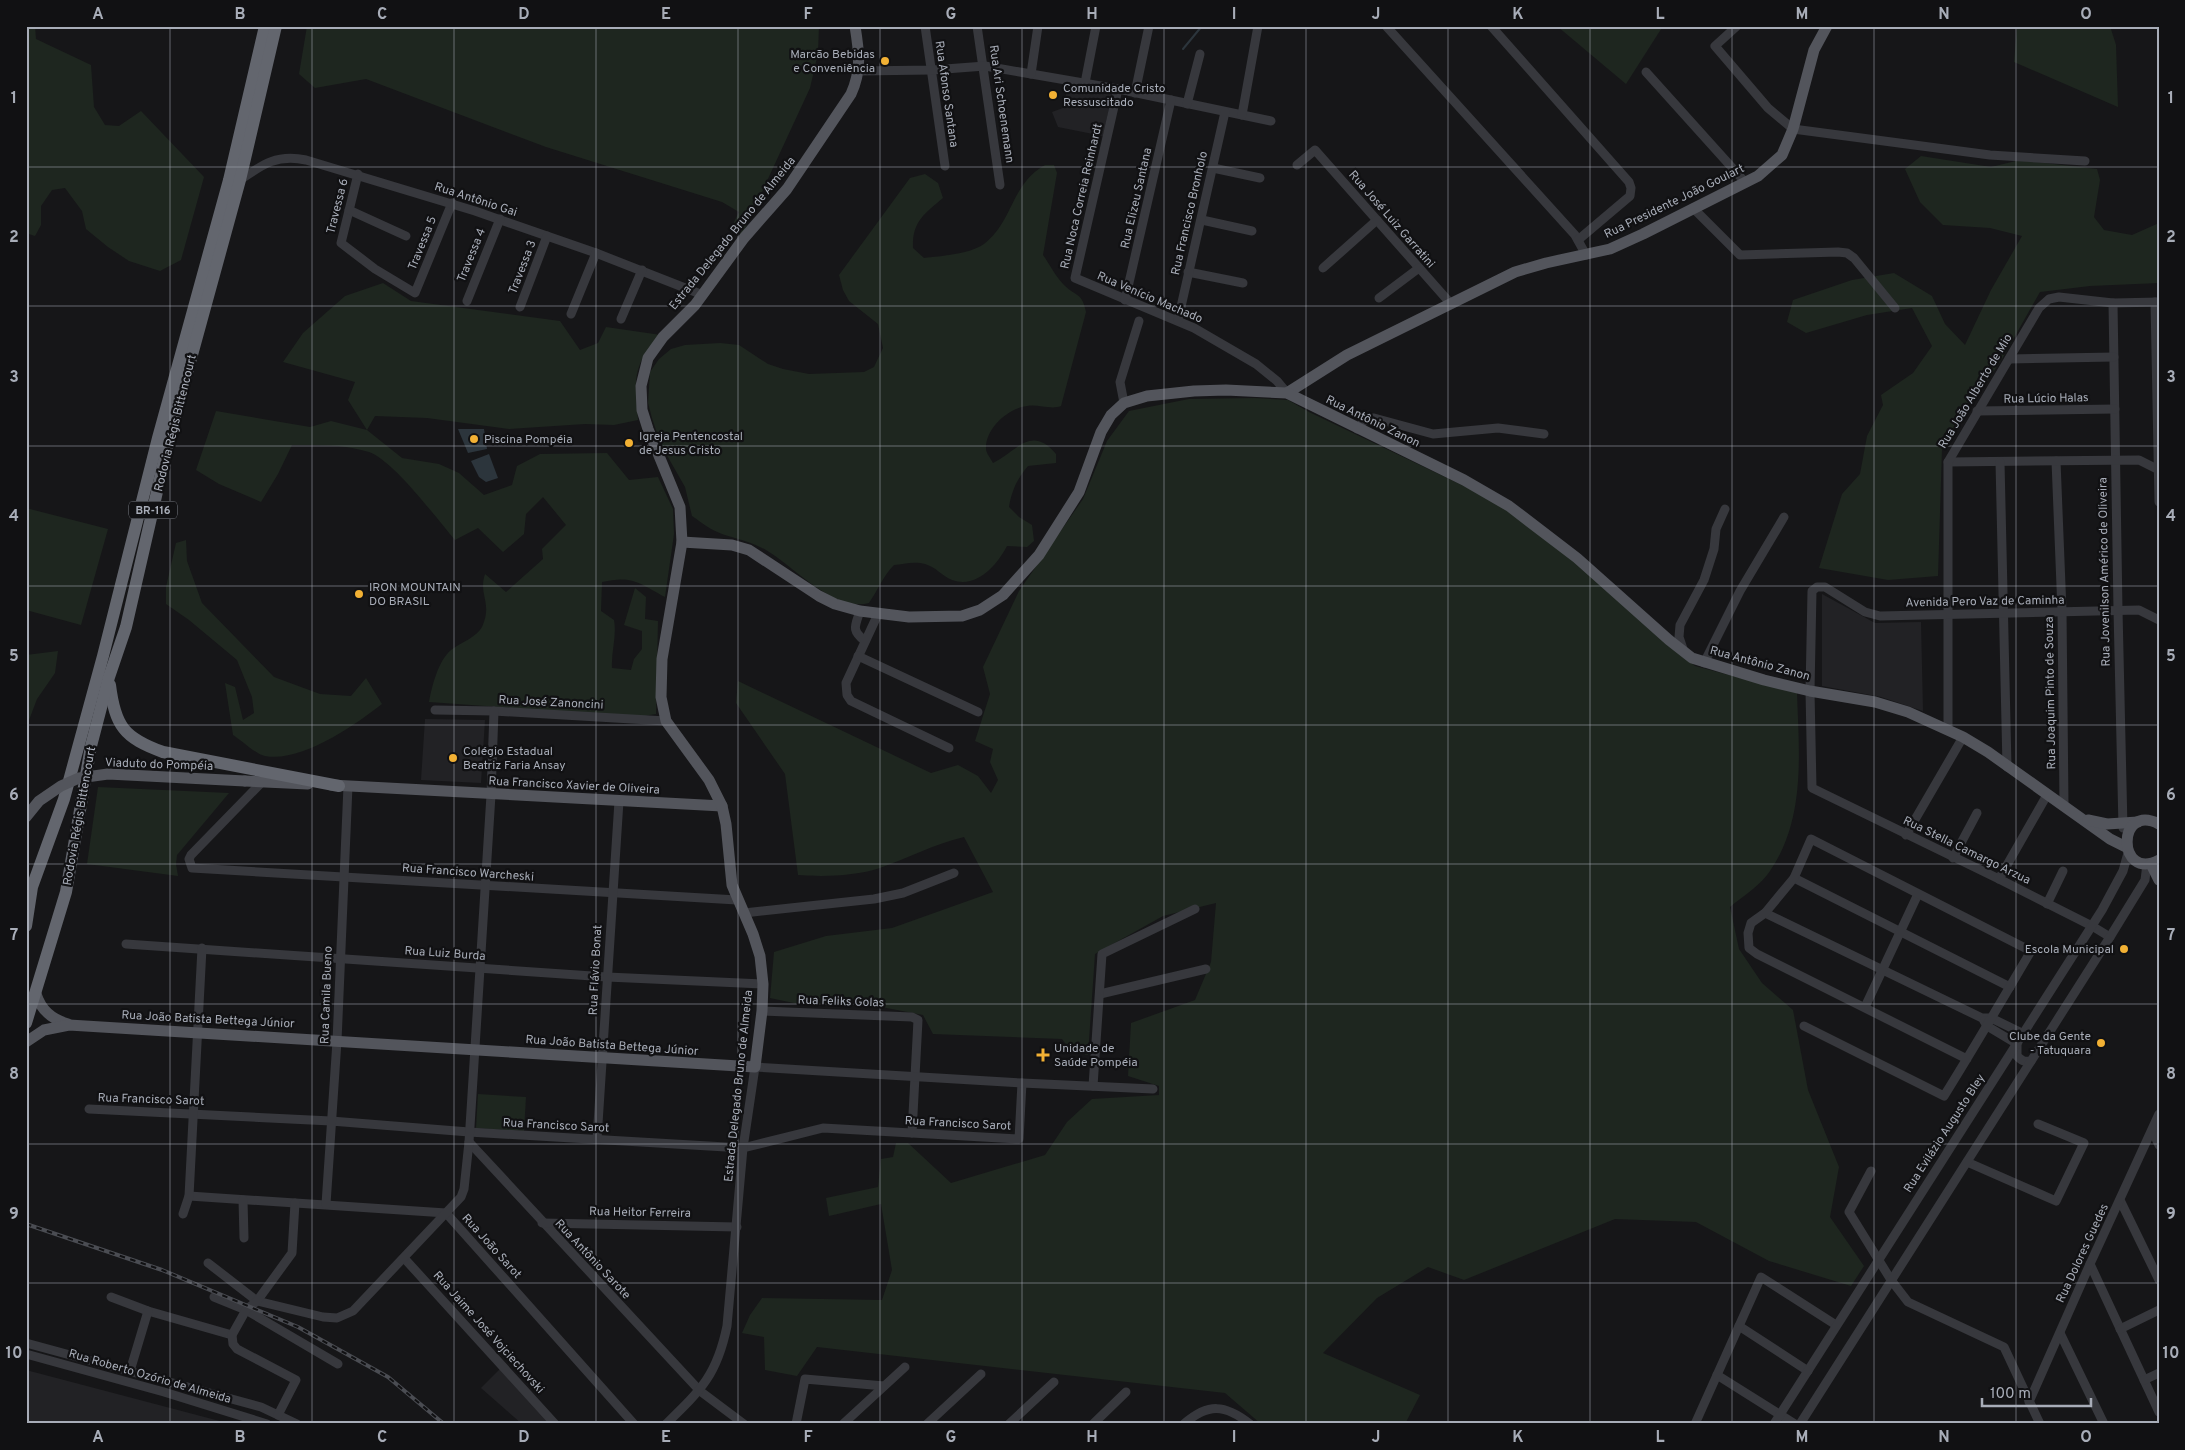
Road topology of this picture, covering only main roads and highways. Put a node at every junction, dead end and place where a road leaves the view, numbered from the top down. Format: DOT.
graph roads {
  1 [pos="265,26"];
  2 [pos="276,26"];
  3 [pos="855,26"];
  4 [pos="1827,26"];
  5 [pos="1287,393"];
  6 [pos="682,542"];
  7 [pos="109,677"];
  8 [pos="244,781"];
  9 [pos="343,786"];
  10 [pos="722,806"];
  11 [pos="26,817"];
  12 [pos="2084,819"];
  13 [pos="2142,821"];
  14 [pos="2159,824"];
  15 [pos="2127,846"];
  16 [pos="2152,863"];
  17 [pos="2145,880"];
  18 [pos="2159,880"];
  19 [pos="26,926"];
  20 [pos="36,994"];
  21 [pos="26,1023"];
  22 [pos="69,1025"];
  23 [pos="26,1042"];
  24 [pos="755,1068"];
  1 -- 19 [label="highway, Rodovia Régis Bittencourt / BR-116"];
  2 -- 7 [label="highway, Rodovia Régis Bittencourt / BR-116"];
  3 -- 6 [label="main road, Estrada Delegado Bruno de Almeida"];
  4 -- 5 [label="main road, Rua Presidente João Goulart"];
  5 -- 6 [label="main road, Rua Antônio Zanon"];
  5 -- 12 [label="main road, Rua Antônio Zanon"];
  6 -- 10 [label="main road, Estrada Delegado Bruno de Almeida"];
  7 -- 9 [label="highway"];
  7 -- 20 [label="highway, Rodovia Régis Bittencourt / BR-116"];
  8 -- 9 [label="main road, Rua Francisco Xavier de Oliveira"];
  8 -- 11 [label="main road, Viaduto do Pompéia, bridge"];
  9 -- 10 [label="main road, Rua Francisco Xavier de Oliveira"];
  10 -- 24 [label="main road, Estrada Delegado Bruno de Almeida"];
  12 -- 13 [label="main road, Rua Antônio Zanon"];
  12 -- 15 [label="main road, Rua Antônio Zanon"];
  13 -- 14 [label="main road"];
  13 -- 15 [label="main road"];
  15 -- 16 [label="main road, Rua Antônio Zanon"];
  16 -- 18 [label="main road"];
  17 -- 18 [label="main road"];
  20 -- 21 [label="highway, Rodovia Régis Bittencourt / BR-116"];
  20 -- 22 [label="main road, Rua João Batista Bettega Júnior"];
  22 -- 23 [label="main road, Rua João Batista Bettega Júnior"];
  22 -- 24 [label="main road, Rua João Batista Bettega Júnior"];
}
